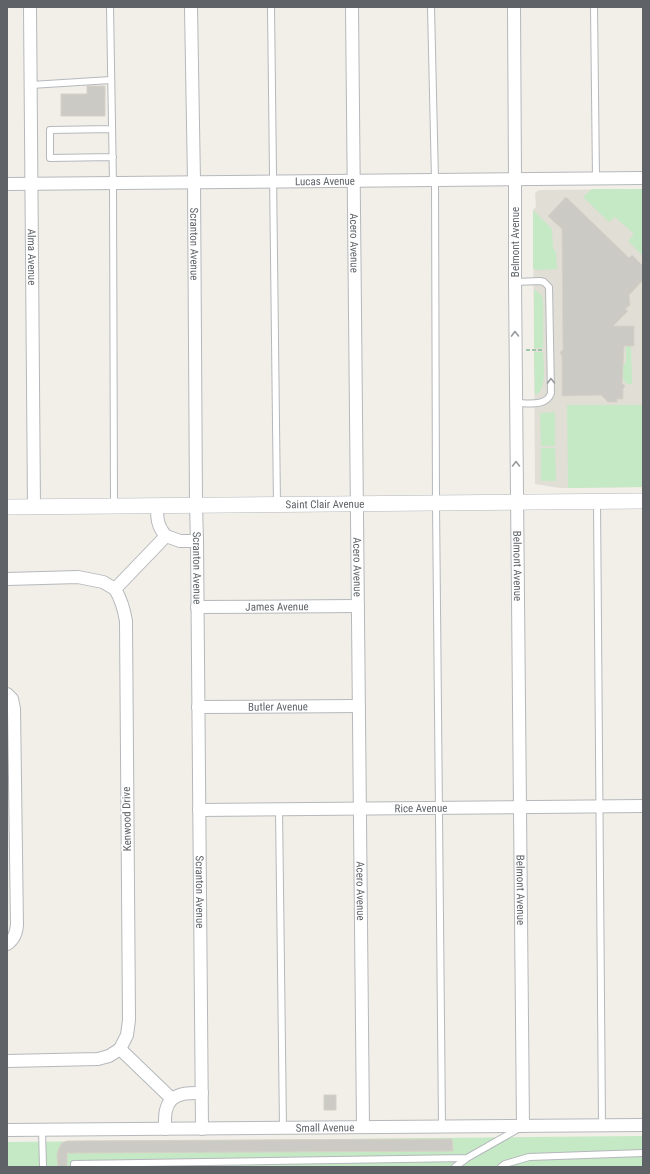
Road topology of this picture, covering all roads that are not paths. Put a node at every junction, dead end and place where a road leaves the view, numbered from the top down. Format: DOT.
graph roads {
  1 [pos="30,7"];
  2 [pos="110,7"];
  3 [pos="191,7"];
  4 [pos="272,7"];
  5 [pos="352,7"];
  6 [pos="432,7"];
  7 [pos="514,7"];
  8 [pos="594,7"];
  9 [pos="112,80"];
  10 [pos="31,85"];
  11 [pos="112,129"];
  12 [pos="113,157"];
  13 [pos="596,178"];
  14 [pos="643,178"];
  15 [pos="515,179"];
  16 [pos="435,180"];
  17 [pos="355,181"];
  18 [pos="194,182"];
  19 [pos="274,182"];
  20 [pos="113,183"];
  21 [pos="7,184"];
  22 [pos="32,184"];
  23 [pos="514,282"];
  24 [pos="516,403"];
  25 [pos="643,501"];
  26 [pos="598,502"];
  27 [pos="436,503"];
  28 [pos="516,503"];
  29 [pos="357,504"];
  30 [pos="196,505"];
  31 [pos="277,505"];
  32 [pos="114,506"];
  33 [pos="156,506"];
  34 [pos="7,507"];
  35 [pos="34,507"];
  36 [pos="166,536"];
  37 [pos="197,541"];
  38 [pos="7,578"];
  39 [pos="115,589"];
  40 [pos="358,606"];
  41 [pos="197,607"];
  42 [pos="7,694"];
  43 [pos="359,706"];
  44 [pos="198,707"];
  45 [pos="643,806"];
  46 [pos="600,807"];
  47 [pos="439,808"];
  48 [pos="520,808"];
  49 [pos="279,809"];
  50 [pos="360,809"];
  51 [pos="199,810"];
  52 [pos="7,944"];
  53 [pos="120,1049"];
  54 [pos="7,1061"];
  55 [pos="202,1093"];
  56 [pos="172,1099"];
  57 [pos="602,1125"];
  58 [pos="643,1125"];
  59 [pos="442,1126"];
  60 [pos="523,1126"];
  61 [pos="363,1127"];
  62 [pos="283,1128"];
  63 [pos="165,1129"];
  64 [pos="202,1129"];
  65 [pos="7,1130"];
  66 [pos="42,1130"];
  67 [pos="643,1153"];
  68 [pos="466,1158"];
  69 [pos="382,1159"];
  70 [pos="223,1164"];
  71 [pos="43,1167"];
  72 [pos="74,1167"];
  73 [pos="383,1167"];
  74 [pos="455,1167"];
  75 [pos="501,1167"];
  1 -- 10 [label="street, Alma Avenue"];
  2 -- 9 [label="lane"];
  3 -- 18 [label="street, Scranton Avenue"];
  4 -- 19 [label="lane"];
  5 -- 17 [label="street, Acero Avenue"];
  6 -- 16 [label="lane"];
  7 -- 15 [label="street, Belmont Avenue"];
  8 -- 13 [label="lane"];
  9 -- 10 [label="lane"];
  9 -- 11 [label="lane"];
  10 -- 22 [label="street, Alma Avenue"];
  11 -- 12 [label="lane"];
  11 -- 12 [label="lane"];
  12 -- 20 [label="lane"];
  13 -- 14 [label="street, Lucas Avenue"];
  13 -- 15 [label="street, Lucas Avenue"];
  15 -- 16 [label="street, Lucas Avenue"];
  15 -- 23 [label="street, Belmont Avenue"];
  16 -- 17 [label="street, Lucas Avenue"];
  16 -- 27 [label="lane"];
  17 -- 19 [label="street, Lucas Avenue"];
  17 -- 29 [label="street, Acero Avenue"];
  18 -- 19 [label="street, Lucas Avenue"];
  18 -- 20 [label="street, Lucas Avenue"];
  18 -- 30 [label="street, Scranton Avenue"];
  19 -- 31 [label="lane"];
  20 -- 22 [label="street, Lucas Avenue"];
  20 -- 32 [label="lane"];
  21 -- 22 [label="street, Lucas Avenue"];
  22 -- 35 [label="street, Alma Avenue"];
  24 -- 23 [label="street, Belmont Avenue, one-way"];
  24 -- 23 [label="lane, one-way"];
  28 -- 24 [label="street, Belmont Avenue, one-way"];
  25 -- 26 [label="street, Saint Clair Avenue"];
  26 -- 28 [label="street, Saint Clair Avenue"];
  26 -- 46 [label="lane"];
  27 -- 28 [label="street, Saint Clair Avenue"];
  27 -- 29 [label="street, Saint Clair Avenue"];
  27 -- 47 [label="lane"];
  28 -- 48 [label="street, Belmont Avenue"];
  29 -- 31 [label="street, Saint Clair Avenue"];
  29 -- 40 [label="street, Acero Avenue"];
  30 -- 31 [label="street, Saint Clair Avenue"];
  30 -- 33 [label="street, Saint Clair Avenue"];
  30 -- 37 [label="street, Scranton Avenue"];
  32 -- 33 [label="street, Saint Clair Avenue"];
  32 -- 35 [label="street, Saint Clair Avenue"];
  33 -- 36 [label="street"];
  34 -- 35 [label="street, Saint Clair Avenue"];
  36 -- 37 [label="street"];
  36 -- 39 [label="street"];
  37 -- 41 [label="street, Scranton Avenue"];
  38 -- 39 [label="street"];
  39 -- 53 [label="street, Kenwood Drive"];
  40 -- 41 [label="street, James Avenue"];
  40 -- 43 [label="street, Acero Avenue"];
  41 -- 44 [label="street, Scranton Avenue"];
  42 -- 52 [label="street"];
  43 -- 44 [label="street, Butler Avenue"];
  43 -- 50 [label="street, Acero Avenue"];
  44 -- 51 [label="street, Scranton Avenue"];
  45 -- 46 [label="street, Rice Avenue"];
  46 -- 48 [label="street, Rice Avenue"];
  46 -- 57 [label="lane"];
  47 -- 48 [label="street, Rice Avenue"];
  47 -- 50 [label="street, Rice Avenue"];
  47 -- 59 [label="lane"];
  48 -- 60 [label="street, Belmont Avenue"];
  49 -- 50 [label="street, Rice Avenue"];
  49 -- 51 [label="street, Rice Avenue"];
  49 -- 62 [label="lane"];
  50 -- 61 [label="street, Acero Avenue"];
  51 -- 55 [label="street, Scranton Avenue"];
  53 -- 54 [label="street"];
  53 -- 56 [label="street"];
  55 -- 56 [label="street"];
  55 -- 64 [label="street, Scranton Avenue"];
  56 -- 63 [label="street"];
  57 -- 58 [label="street, Small Avenue"];
  57 -- 60 [label="street, Small Avenue"];
  59 -- 60 [label="street, Small Avenue"];
  59 -- 61 [label="street, Small Avenue"];
  60 -- 68 [label="lane"];
  61 -- 62 [label="street, Small Avenue"];
  62 -- 64 [label="street, Small Avenue"];
  63 -- 64 [label="street, Small Avenue"];
  63 -- 66 [label="street, Small Avenue"];
  65 -- 66 [label="street, Small Avenue"];
  66 -- 71 [label="lane"];
  67 -- 75 [label="lane"];
  68 -- 69 [label="lane"];
  68 -- 74 [label="lane"];
  69 -- 70 [label="lane"];
  69 -- 73 [label="lane"];
  70 -- 72 [label="lane"];
}
